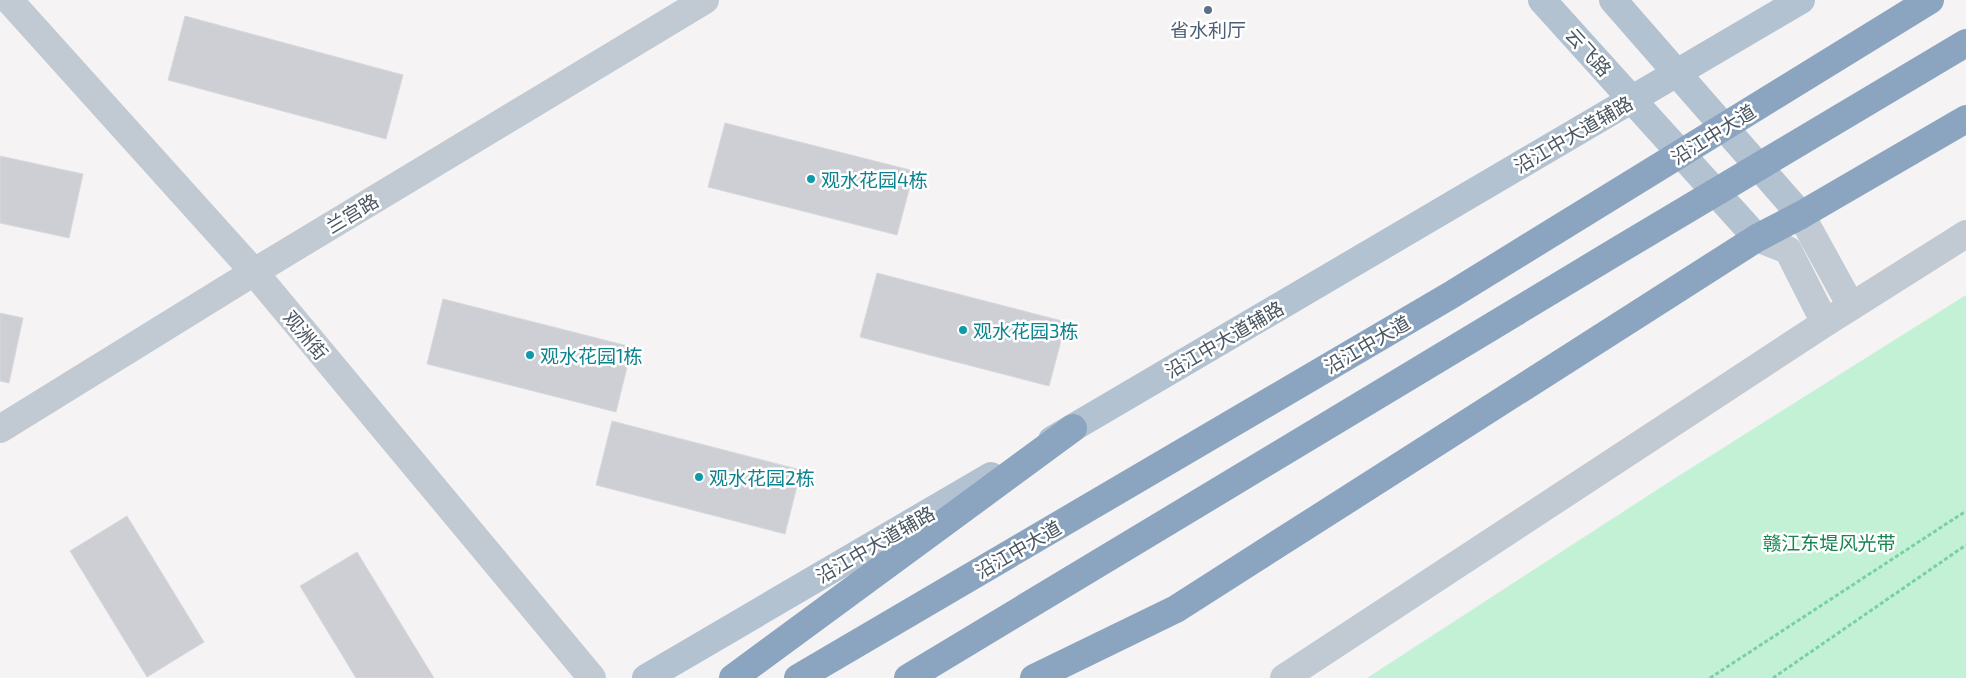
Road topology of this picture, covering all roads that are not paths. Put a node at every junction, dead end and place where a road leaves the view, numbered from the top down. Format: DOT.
graph roads {
  1 [pos="9,0"];
  2 [pos="705,0"];
  3 [pos="1542,0"];
  4 [pos="1613,0"];
  5 [pos="1801,0"];
  6 [pos="1930,0"];
  7 [pos="1966,43"];
  8 [pos="1678,74"];
  9 [pos="1632,100"];
  10 [pos="1966,119"];
  11 [pos="1801,215"];
  12 [pos="1966,234"];
  13 [pos="1758,238"];
  14 [pos="254,272"];
  15 [pos="1851,306"];
  16 [pos="1824,323"];
  17 [pos="1073,428"];
  18 [pos="0,430"];
  19 [pos="592,678"];
  20 [pos="646,678"];
  21 [pos="733,678"];
  22 [pos="798,678"];
  23 [pos="908,678"];
  24 [pos="1034,678"];
  25 [pos="1284,678"];
  1 -- 14 [label="street, 观洲街"];
  2 -- 14 [label="street, 兰宫路"];
  3 -- 9 [label="main road, 云飞路"];
  4 -- 8 [label="main road"];
  5 -- 8 [label="main road, 沿江中大道辅路"];
  6 -- 22 [label="highway, 沿江中大道"];
  7 -- 23 [label="highway"];
  8 -- 9 [label="main road, 沿江中大道辅路"];
  8 -- 11 [label="main road"];
  9 -- 13 [label="main road, 云飞路"];
  9 -- 17 [label="main road, 沿江中大道辅路"];
  10 -- 11 [label="highway"];
  11 -- 13 [label="highway"];
  11 -- 15 [label="street"];
  12 -- 15 [label="street"];
  13 -- 16 [label="street"];
  13 -- 24 [label="highway"];
  14 -- 18 [label="street, 兰宫路"];
  14 -- 19 [label="street, 观洲街"];
  15 -- 16 [label="street"];
  16 -- 25 [label="street"];
  17 -- 20 [label="main road, 沿江中大道辅路"];
  17 -- 21 [label="highway"];
}
